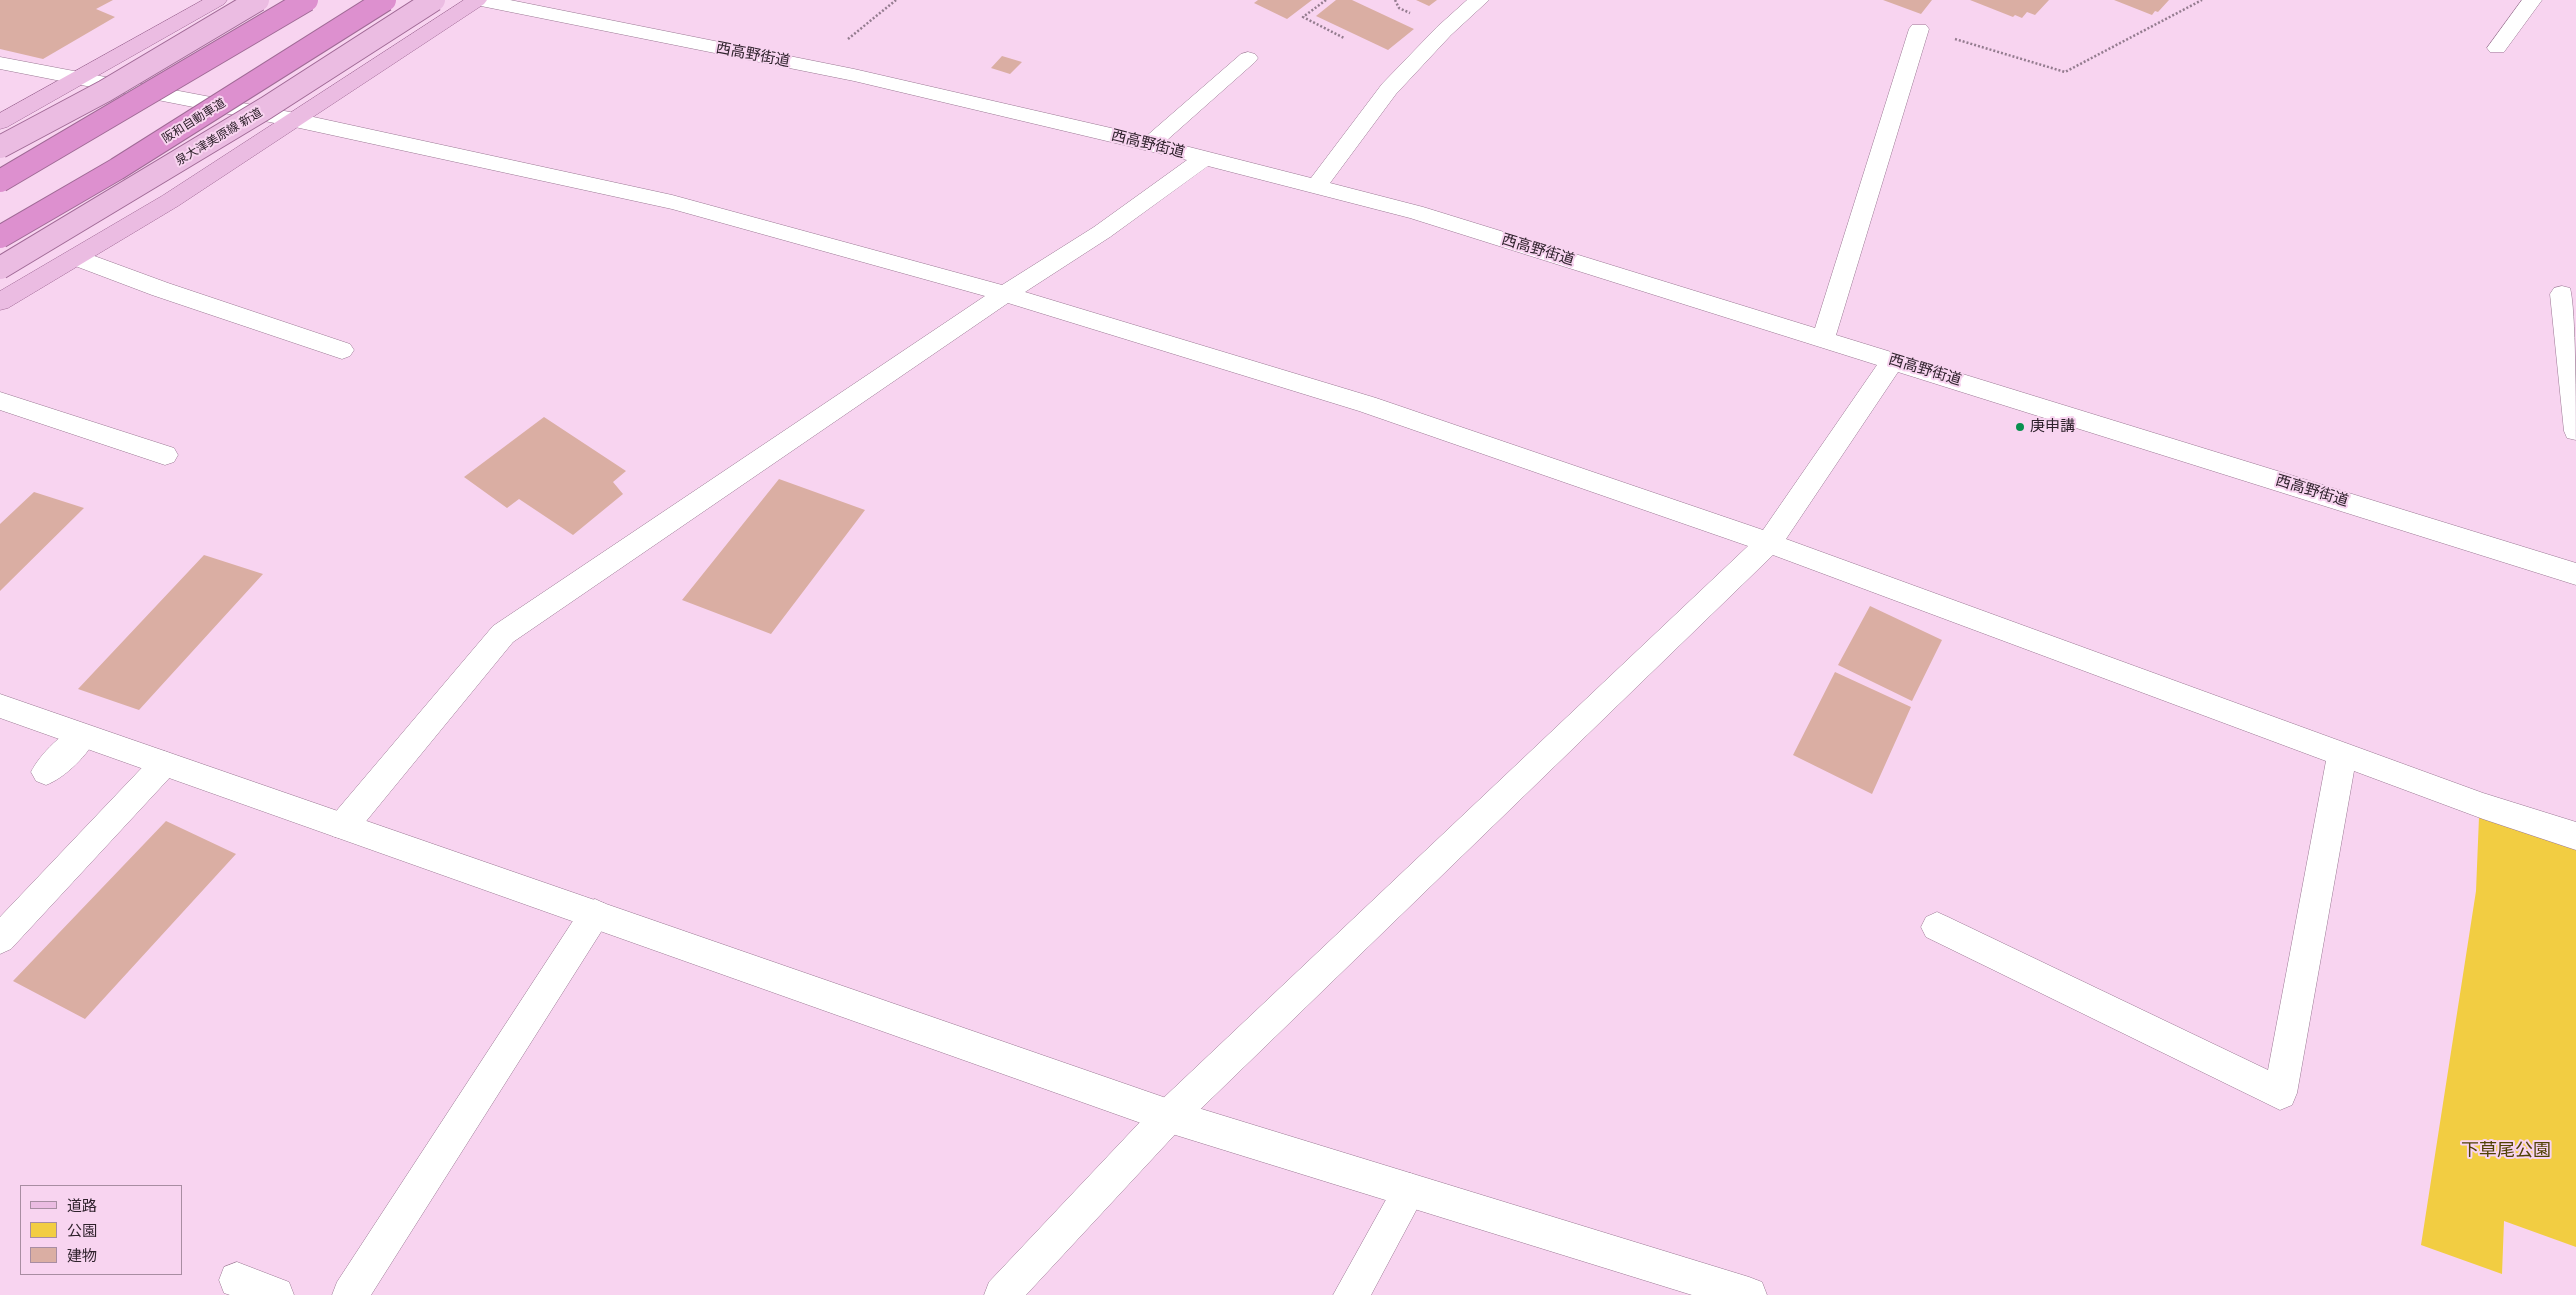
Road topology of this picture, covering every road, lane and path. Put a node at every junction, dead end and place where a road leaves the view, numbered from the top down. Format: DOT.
graph roads {
  1 [pos="217,0"];
  2 [pos="258,0"];
  3 [pos="307,0"];
  4 [pos="385,0"];
  5 [pos="434,0"];
  6 [pos="479,0"];
  7 [pos="896,0"];
  8 [pos="1326,0"];
  9 [pos="1478,0"];
  10 [pos="2202,0"];
  11 [pos="2532,0"];
  12 [pos="1919,29"];
  13 [pos="1344,38"];
  14 [pos="2497,48"];
  15 [pos="1248,58"];
  16 [pos="0,63"];
  17 [pos="813,67"];
  18 [pos="80,79"];
  19 [pos="295,120"];
  20 [pos="0,122"];
  21 [pos="1150,144"];
  22 [pos="0,148"];
  23 [pos="1205,158"];
  24 [pos="0,181"];
  25 [pos="1316,185"];
  26 [pos="0,236"];
  27 [pos="78,258"];
  28 [pos="0,268"];
  29 [pos="1005,294"];
  30 [pos="2562,294"];
  31 [pos="0,302"];
  32 [pos="1823,339"];
  33 [pos="342,350"];
  34 [pos="1893,360"];
  35 [pos="0,400"];
  36 [pos="2576,431"];
  37 [pos="166,455"];
  38 [pos="1769,543"];
  39 [pos="2576,574"];
  40 [pos="0,706"];
  41 [pos="84,736"];
  42 [pos="2342,755"];
  43 [pos="164,764"];
  44 [pos="46,772"];
  45 [pos="343,826"];
  46 [pos="2576,836"];
  47 [pos="595,914"];
  48 [pos="1937,927"];
  49 [pos="0,939"];
  50 [pos="1169,1116"];
  51 [pos="1410,1190"];
  52 [pos="237,1280"];
  53 [pos="1739,1293"];
  54 [pos="276,1295"];
  55 [pos="350,1295"];
  56 [pos="1002,1295"];
  57 [pos="1351,1295"];
  1 -- 18 [label="main road"];
  2 -- 22 [label="main road, bridge"];
  3 -- 24 [label="highway, bridge"];
  4 -- 26 [label="highway, 阪和自動車道, bridge"];
  5 -- 28 [label="main road, 泉大津美原線 新道, bridge"];
  6 -- 17 [label="street, 西高野街道"];
  6 -- 19 [label="main road"];
  7 -- 17 [label="path"];
  8 -- 13 [label="path"];
  9 -- 25 [label="street"];
  10 -- 12 [label="path"];
  11 -- 14 [label="street"];
  12 -- 32 [label="street"];
  15 -- 21 [label="street"];
  16 -- 18 [label="street"];
  17 -- 21 [label="street, 西高野街道"];
  18 -- 19 [label="street"];
  18 -- 20 [label="main road"];
  19 -- 27 [label="main road"];
  19 -- 29 [label="street"];
  21 -- 23 [label="street, 西高野街道"];
  23 -- 25 [label="street, 西高野街道"];
  23 -- 29 [label="street"];
  25 -- 32 [label="street, 西高野街道"];
  27 -- 31 [label="main road"];
  27 -- 33 [label="street"];
  29 -- 38 [label="street"];
  29 -- 45 [label="street"];
  30 -- 36 [label="street"];
  32 -- 34 [label="street, 西高野街道"];
  34 -- 38 [label="street"];
  34 -- 39 [label="street, 西高野街道"];
  35 -- 37 [label="street"];
  38 -- 42 [label="street"];
  38 -- 50 [label="street"];
  40 -- 41 [label="street"];
  41 -- 43 [label="street"];
  41 -- 44 [label="street"];
  42 -- 46 [label="street"];
  42 -- 48 [label="street"];
  43 -- 45 [label="street"];
  43 -- 49 [label="street"];
  45 -- 47 [label="street"];
  47 -- 50 [label="street"];
  47 -- 55 [label="street"];
  50 -- 51 [label="street"];
  50 -- 56 [label="street"];
  51 -- 53 [label="street"];
  51 -- 57 [label="street"];
  52 -- 54 [label="street"];
}
